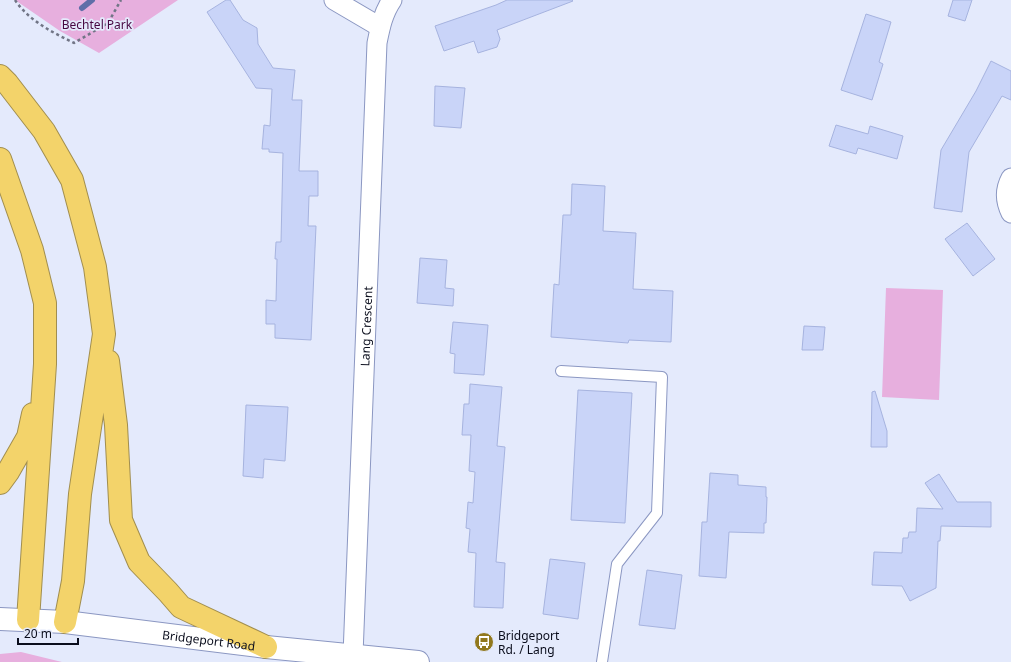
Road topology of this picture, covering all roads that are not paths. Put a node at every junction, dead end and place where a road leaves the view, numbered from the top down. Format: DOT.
graph roads {
  1 [pos="334,0"];
  2 [pos="392,0"];
  3 [pos="380,27"];
  4 [pos="0,76"];
  5 [pos="0,159"];
  6 [pos="1011,178"];
  7 [pos="1011,213"];
  8 [pos="104,334"];
  9 [pos="45,364"];
  10 [pos="561,371"];
  11 [pos="0,483"];
  12 [pos="0,619"];
  13 [pos="28,620"];
  14 [pos="66,622"];
  15 [pos="266,647"];
  16 [pos="353,655"];
  17 [pos="418,662"];
  18 [pos="602,662"];
  1 -- 3 [label="street"];
  2 -- 3 [label="street, Lang Crescent"];
  3 -- 16 [label="street, Lang Crescent"];
  4 -- 8 [label="highway"];
  5 -- 9 [label="highway"];
  6 -- 7 [label="street"];
  8 -- 14 [label="highway"];
  8 -- 15 [label="highway"];
  9 -- 11 [label="highway"];
  9 -- 13 [label="highway"];
  10 -- 18 [label="lane"];
  12 -- 13 [label="main road, Bridgeport Road"];
  13 -- 14 [label="main road, Bridgeport Road"];
  14 -- 15 [label="main road, Bridgeport Road"];
  15 -- 16 [label="main road, Bridgeport Road"];
  16 -- 17 [label="main road, Bridgeport Road"];
}
